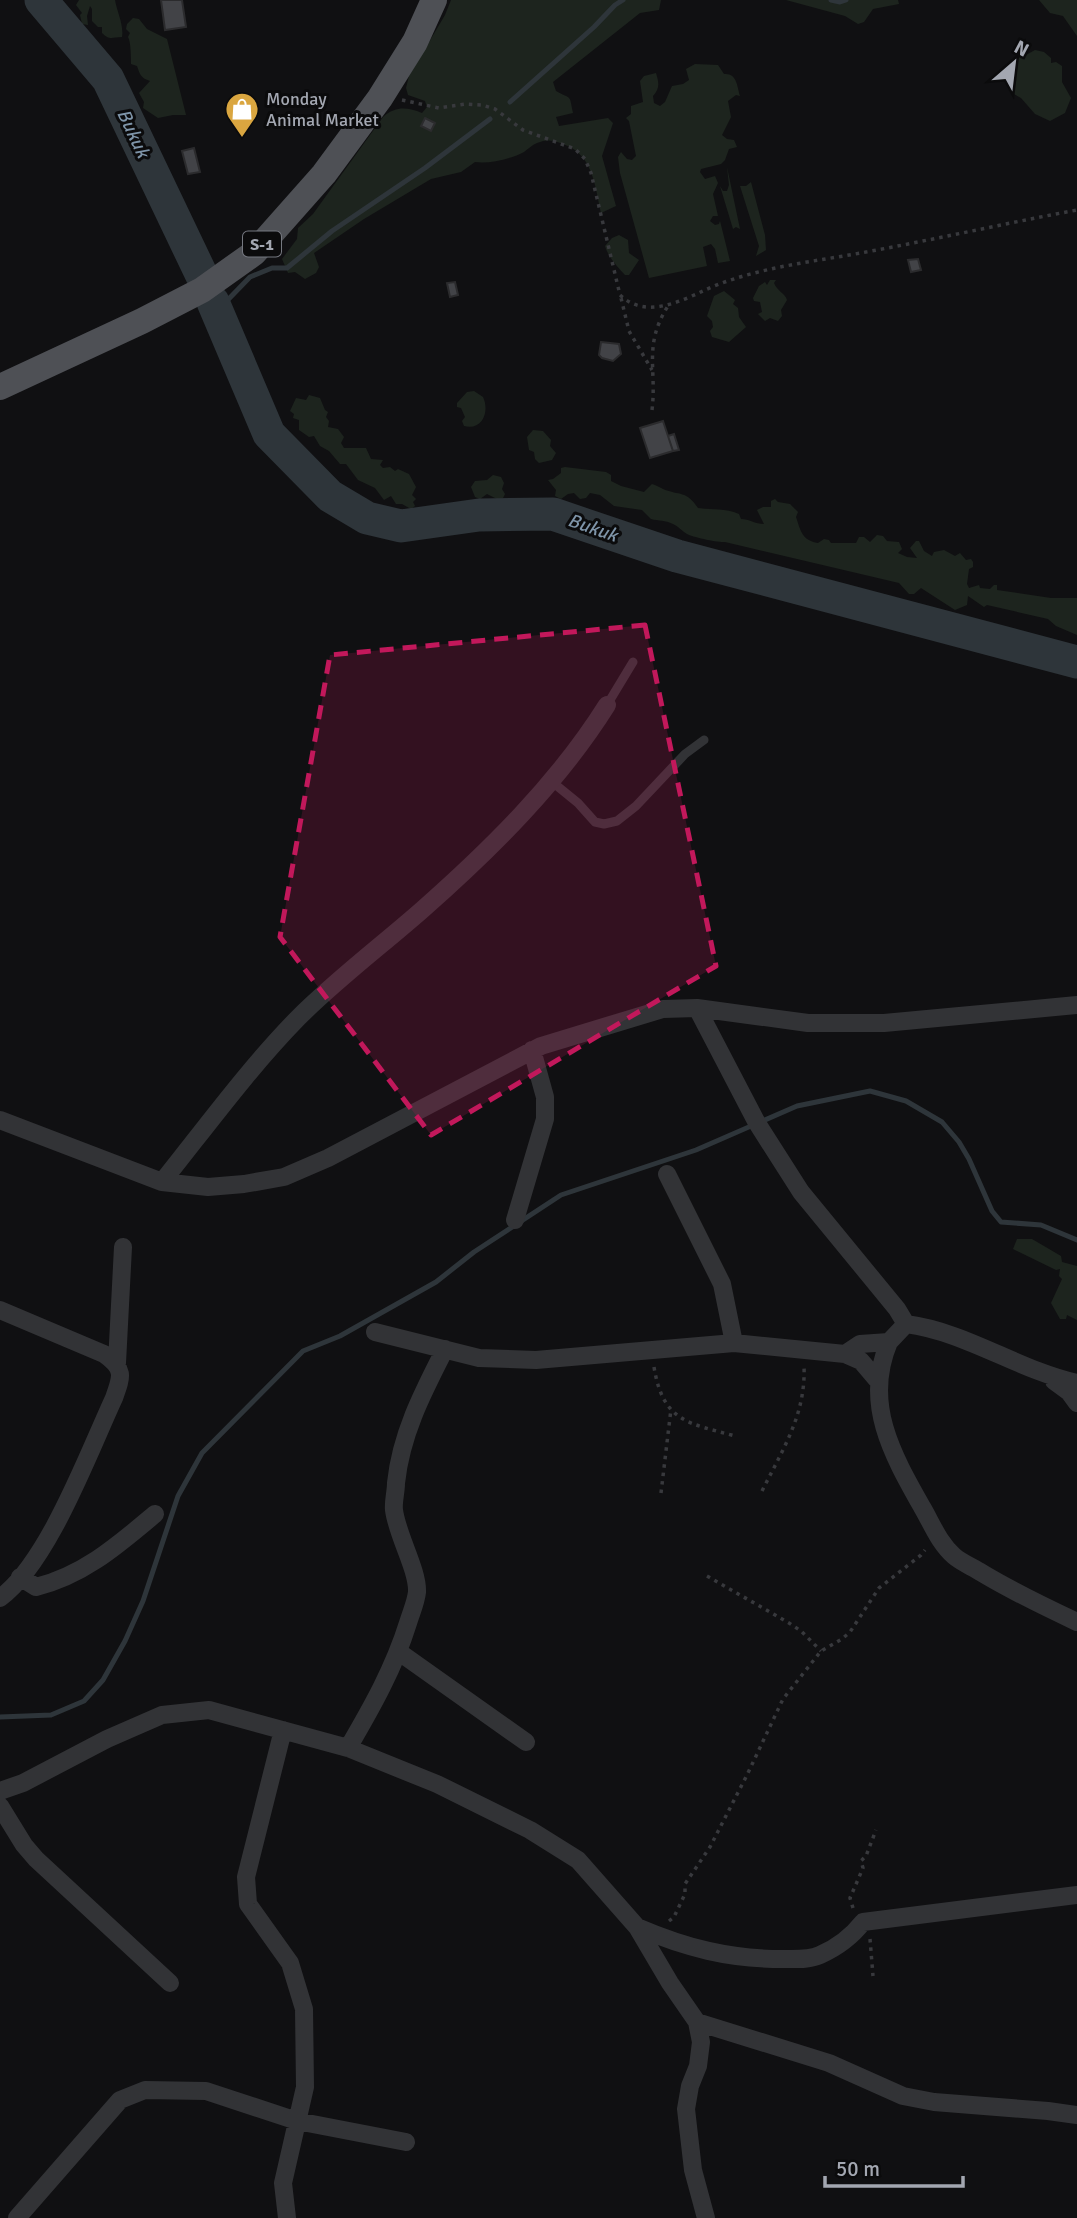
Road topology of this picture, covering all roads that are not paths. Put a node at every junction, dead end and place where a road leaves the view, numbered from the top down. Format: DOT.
graph roads {
  1 [pos="434,0"];
  2 [pos="0,387"];
  3 [pos="633,662"];
  4 [pos="607,705"];
  5 [pos="704,740"];
  6 [pos="551,781"];
  7 [pos="1077,1005"];
  8 [pos="697,1008"];
  9 [pos="532,1050"];
  10 [pos="0,1120"];
  11 [pos="667,1174"];
  12 [pos="162,1182"];
  13 [pos="515,1220"];
  14 [pos="123,1247"];
  15 [pos="0,1310"];
  16 [pos="906,1324"];
  17 [pos="375,1332"];
  18 [pos="889,1342"];
  19 [pos="734,1343"];
  20 [pos="445,1349"];
  21 [pos="845,1354"];
  22 [pos="117,1363"];
  23 [pos="1043,1372"];
  24 [pos="878,1381"];
  25 [pos="1077,1383"];
  26 [pos="1077,1403"];
  27 [pos="155,1514"];
  28 [pos="20,1577"];
  29 [pos="0,1598"];
  30 [pos="1077,1622"];
  31 [pos="399,1652"];
  32 [pos="283,1730"];
  33 [pos="526,1742"];
  34 [pos="348,1748"];
  35 [pos="0,1790"];
  36 [pos="0,1806"];
  37 [pos="1077,1895"];
  38 [pos="645,1930"];
  39 [pos="170,1983"];
  40 [pos="698,2022"];
  41 [pos="1077,2115"];
  42 [pos="298,2121"];
  43 [pos="406,2141"];
  44 [pos="17,2218"];
  45 [pos="288,2218"];
  46 [pos="706,2218"];
  1 -- 2 [label="main road, S-1"];
  3 -- 4 [label="lane"];
  4 -- 6 [label="street"];
  5 -- 6 [label="lane"];
  6 -- 12 [label="street"];
  7 -- 8 [label="street"];
  8 -- 9 [label="street"];
  8 -- 16 [label="street"];
  9 -- 12 [label="street"];
  9 -- 13 [label="street"];
  10 -- 12 [label="street"];
  11 -- 19 [label="street"];
  14 -- 22 [label="street"];
  15 -- 22 [label="street"];
  16 -- 18 [label="street"];
  16 -- 23 [label="street"];
  17 -- 20 [label="street"];
  18 -- 21 [label="street"];
  18 -- 24 [label="street"];
  19 -- 20 [label="street"];
  19 -- 21 [label="street"];
  20 -- 31 [label="street"];
  21 -- 24 [label="street"];
  22 -- 28 [label="street"];
  23 -- 25 [label="street"];
  23 -- 26 [label="street"];
  24 -- 30 [label="street"];
  27 -- 28 [label="street"];
  28 -- 29 [label="street"];
  31 -- 33 [label="street"];
  31 -- 34 [label="street"];
  32 -- 34 [label="street"];
  32 -- 35 [label="street"];
  32 -- 42 [label="street"];
  34 -- 38 [label="street"];
  36 -- 39 [label="street"];
  37 -- 38 [label="street"];
  38 -- 40 [label="street"];
  40 -- 41 [label="street"];
  40 -- 46 [label="street"];
  42 -- 43 [label="street"];
  42 -- 44 [label="street"];
  42 -- 45 [label="street"];
}
